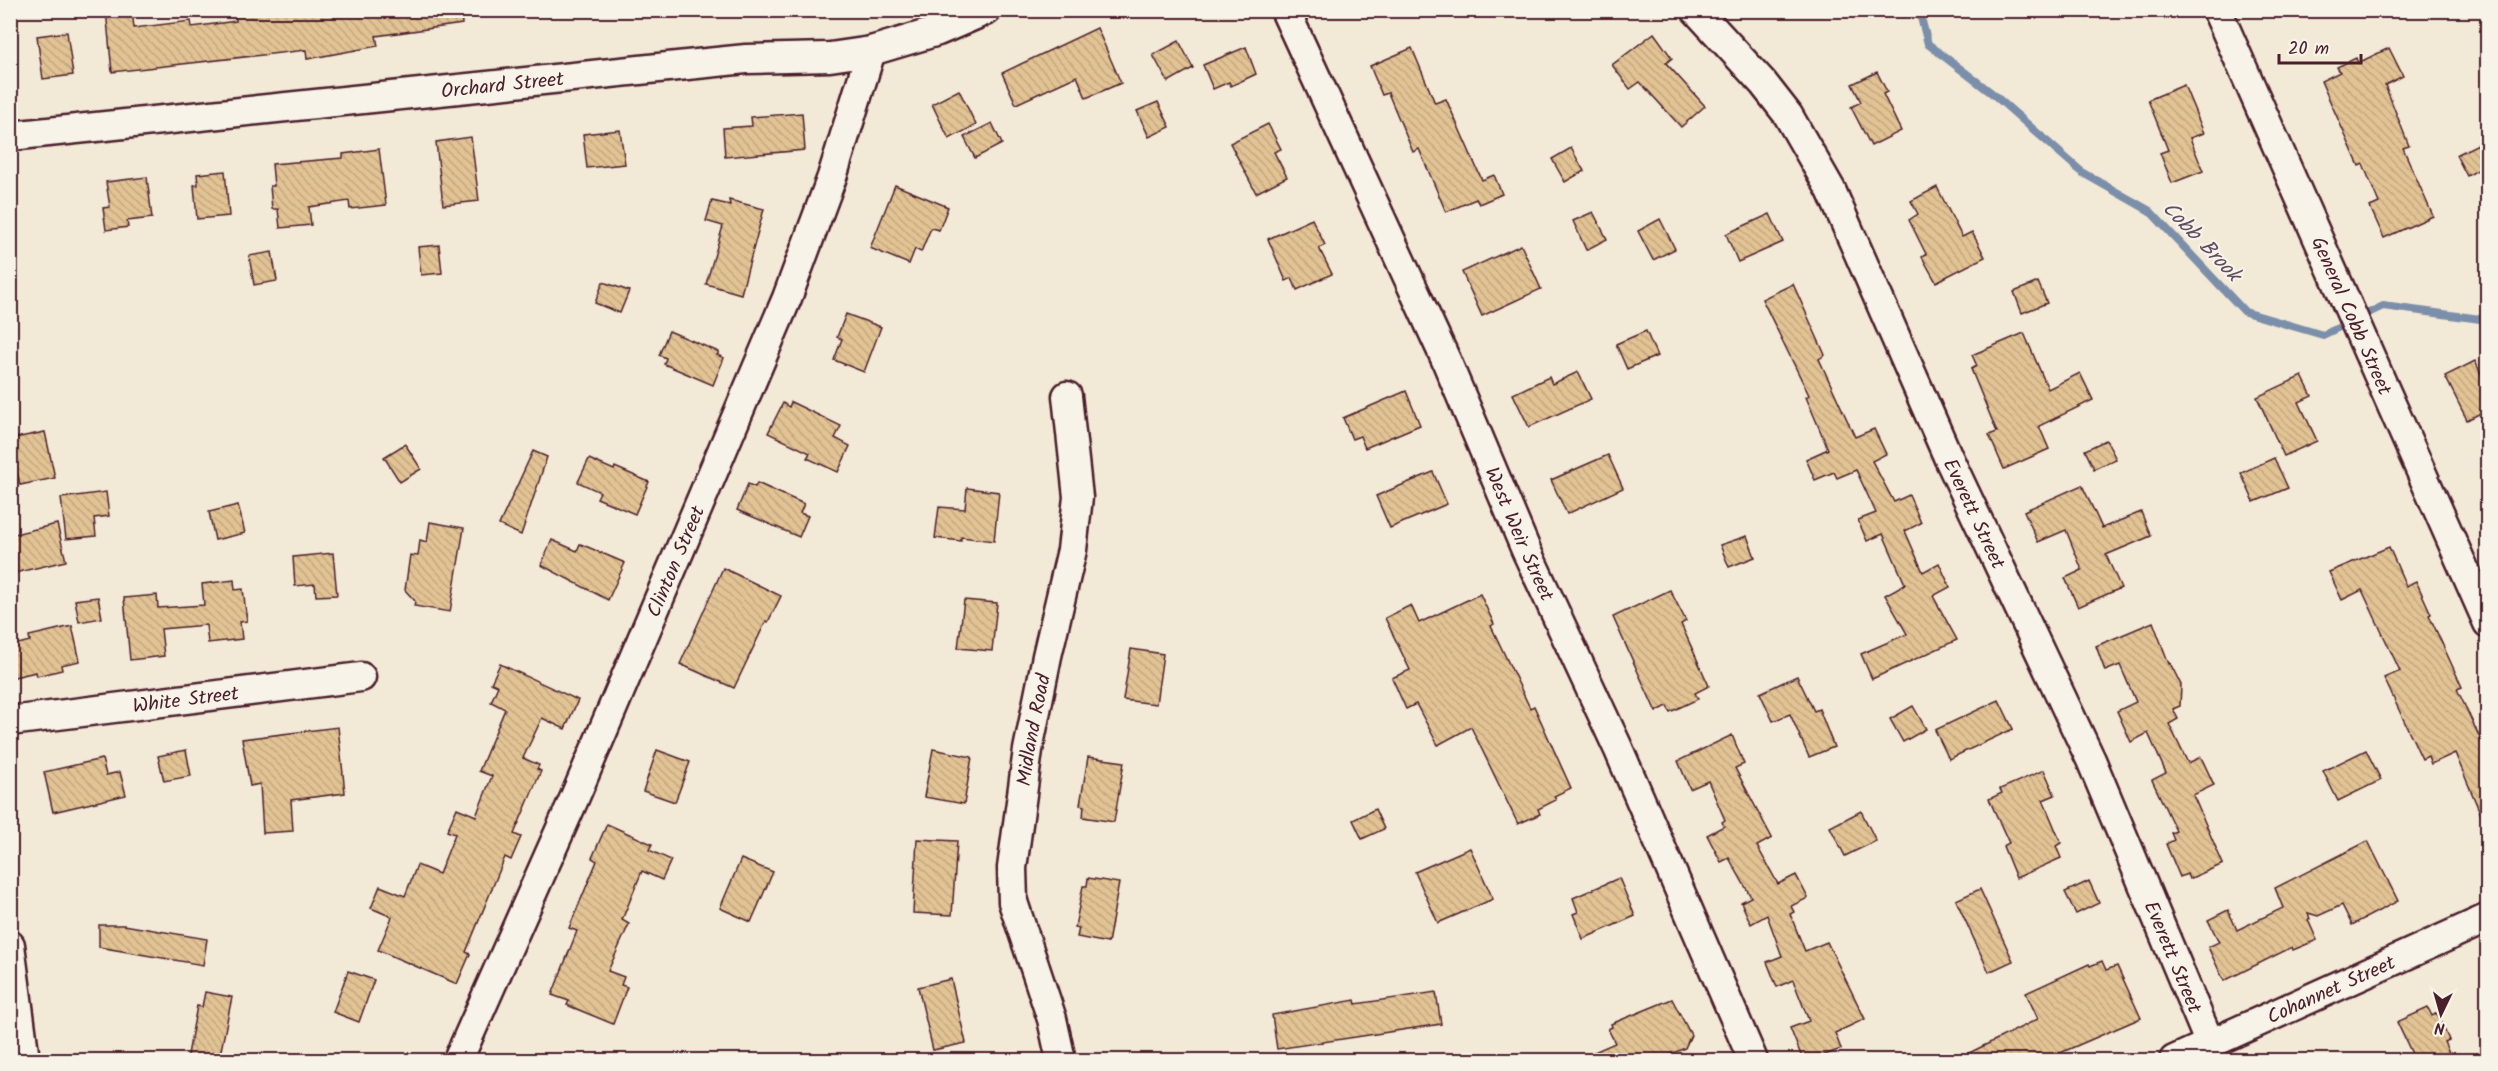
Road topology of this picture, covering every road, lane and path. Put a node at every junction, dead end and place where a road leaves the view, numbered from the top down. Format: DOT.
graph roads {
  1 [pos="987,10"];
  2 [pos="1285,10"];
  3 [pos="1696,10"];
  4 [pos="2217,10"];
  5 [pos="871,51"];
  6 [pos="10,136"];
  7 [pos="1067,396"];
  8 [pos="2487,623"];
  9 [pos="361,677"];
  10 [pos="10,722"];
  11 [pos="2487,918"];
  12 [pos="10,945"];
  13 [pos="2210,1044"];
  14 [pos="25,1060"];
  15 [pos="458,1060"];
  16 [pos="1061,1060"];
  17 [pos="1753,1060"];
  18 [pos="2174,1060"];
  1 -- 5 [label="street, Orchard Street"];
  2 -- 17 [label="street, West Weir Street"];
  3 -- 13 [label="street, Everett Street"];
  4 -- 8 [label="street, General Cobb Street"];
  5 -- 6 [label="street, Orchard Street"];
  5 -- 15 [label="street, Clinton Street"];
  7 -- 16 [label="street, Midland Road"];
  9 -- 10 [label="street, White Street"];
  11 -- 13 [label="street, Cohannet Street"];
  12 -- 14 [label="street"];
  13 -- 18 [label="street, Cohannet Street"];
}
